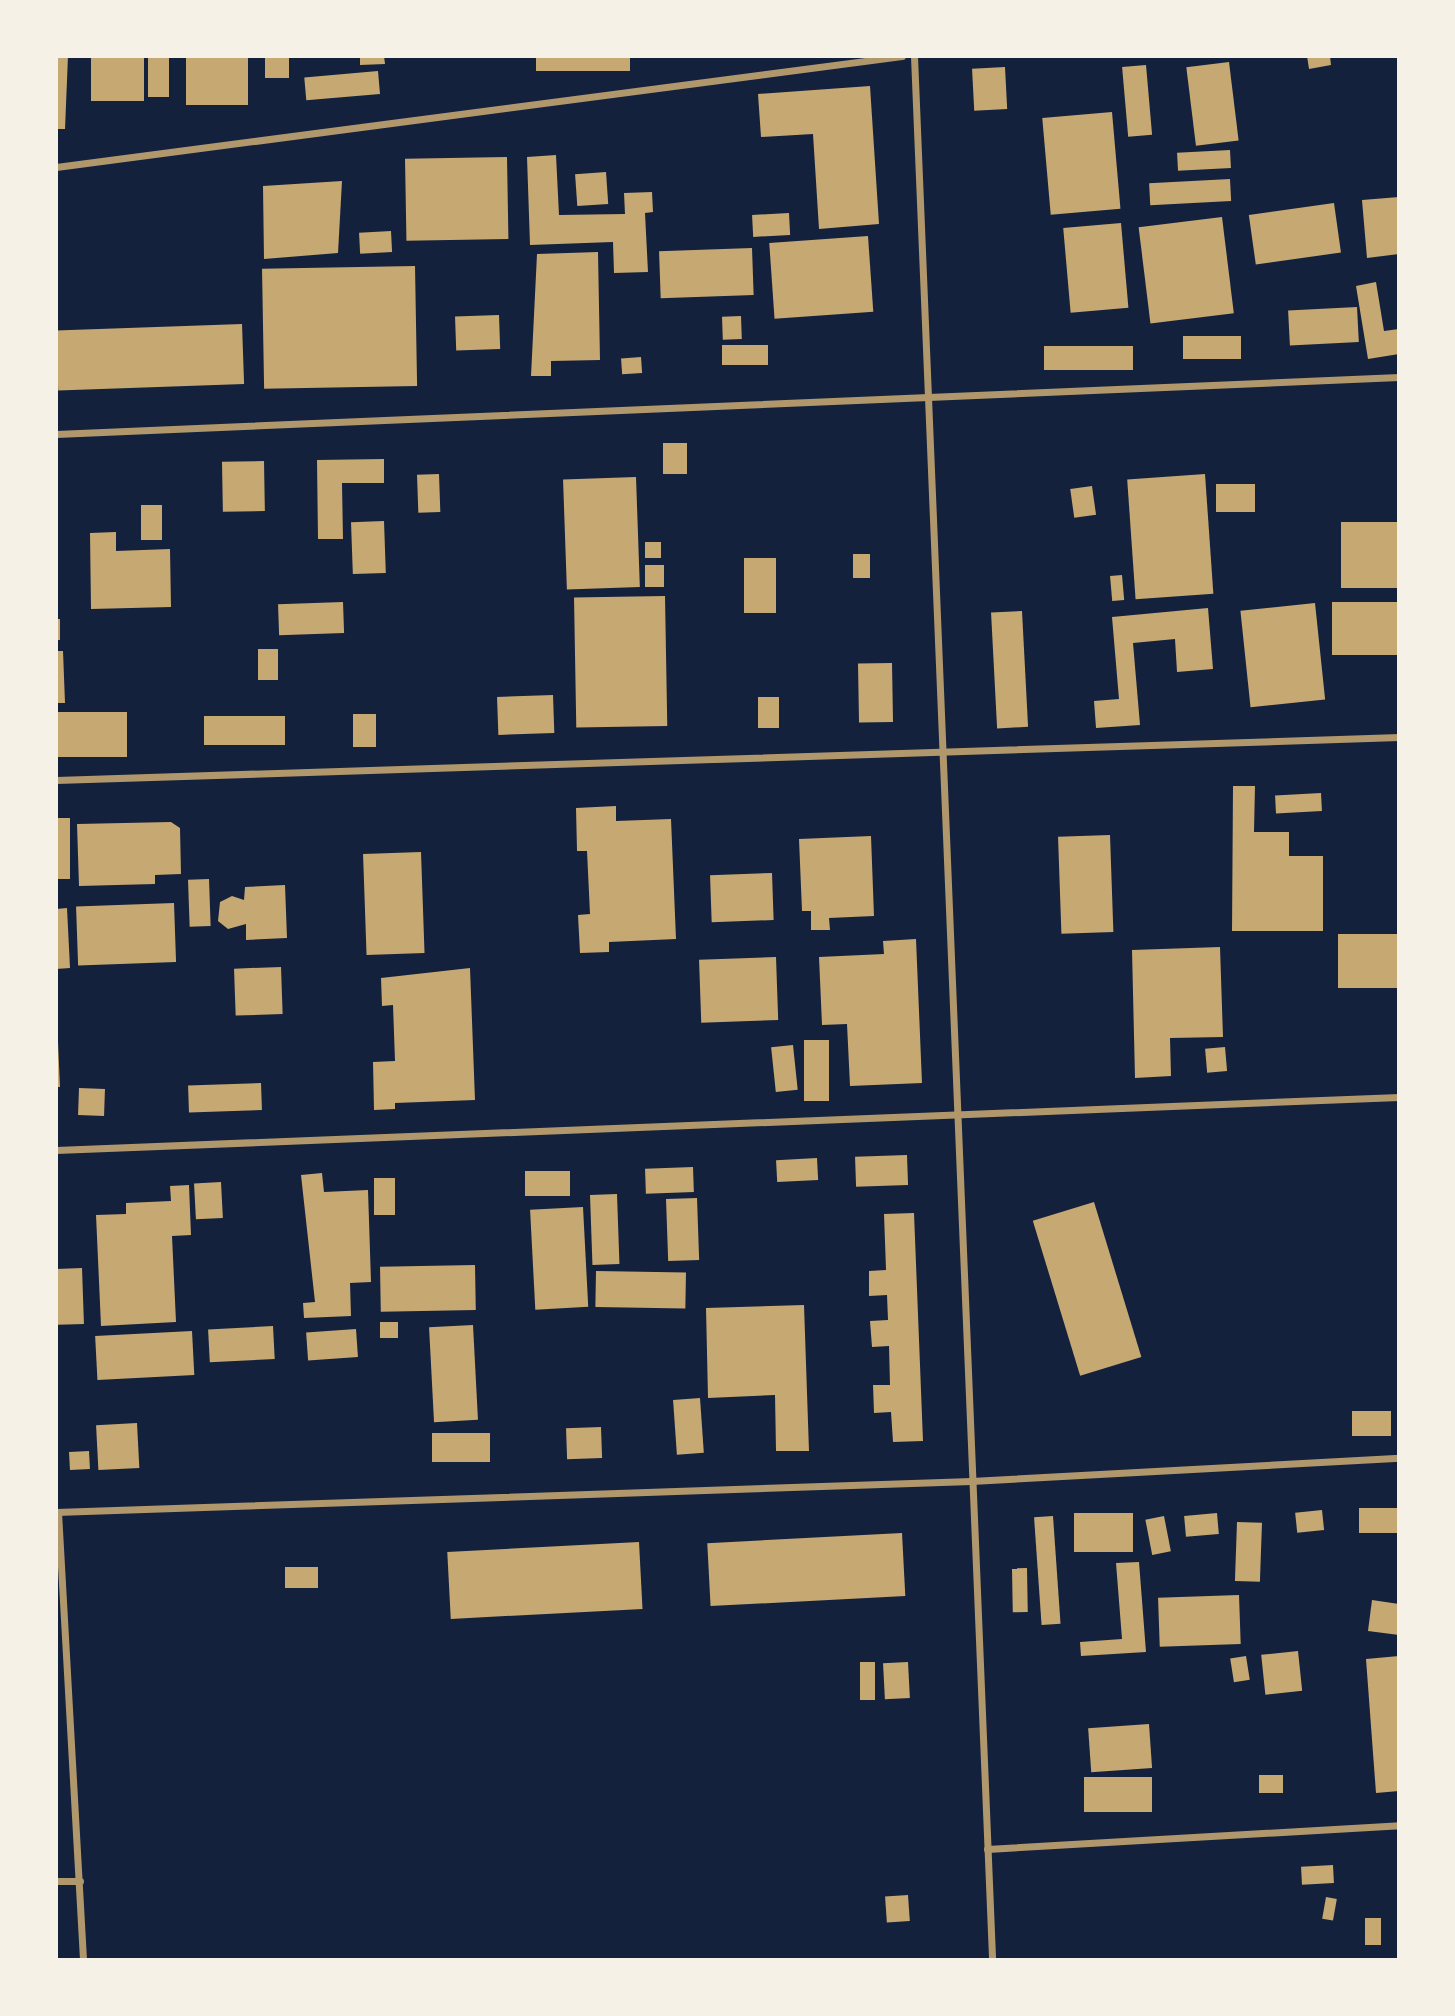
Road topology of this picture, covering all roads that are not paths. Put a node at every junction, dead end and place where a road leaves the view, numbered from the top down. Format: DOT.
graph roads {
  1 [pos="902,56"];
  2 [pos="914,56"];
  3 [pos="56,167"];
  4 [pos="1399,377"];
  5 [pos="928,397"];
  6 [pos="56,434"];
  7 [pos="1399,737"];
  8 [pos="942,754"];
  9 [pos="56,780"];
  10 [pos="1399,1097"];
  11 [pos="957,1115"];
  12 [pos="56,1150"];
  13 [pos="1399,1458"];
  14 [pos="971,1481"];
  15 [pos="57,1512"];
  16 [pos="1399,1825"];
  17 [pos="987,1849"];
  18 [pos="56,1881"];
  19 [pos="80,1881"];
  20 [pos="83,1960"];
  21 [pos="992,1960"];
  1 -- 3 [label="street"];
  2 -- 5 [label="street"];
  4 -- 5 [label="street"];
  5 -- 6 [label="street"];
  5 -- 8 [label="street"];
  7 -- 8 [label="street"];
  8 -- 9 [label="street"];
  8 -- 11 [label="street"];
  10 -- 11 [label="street"];
  11 -- 12 [label="street"];
  11 -- 14 [label="street"];
  13 -- 14 [label="street"];
  14 -- 15 [label="street"];
  14 -- 17 [label="street"];
  15 -- 19 [label="street"];
  16 -- 17 [label="street"];
  17 -- 21 [label="street"];
  18 -- 19 [label="street"];
  19 -- 20 [label="street"];
}
